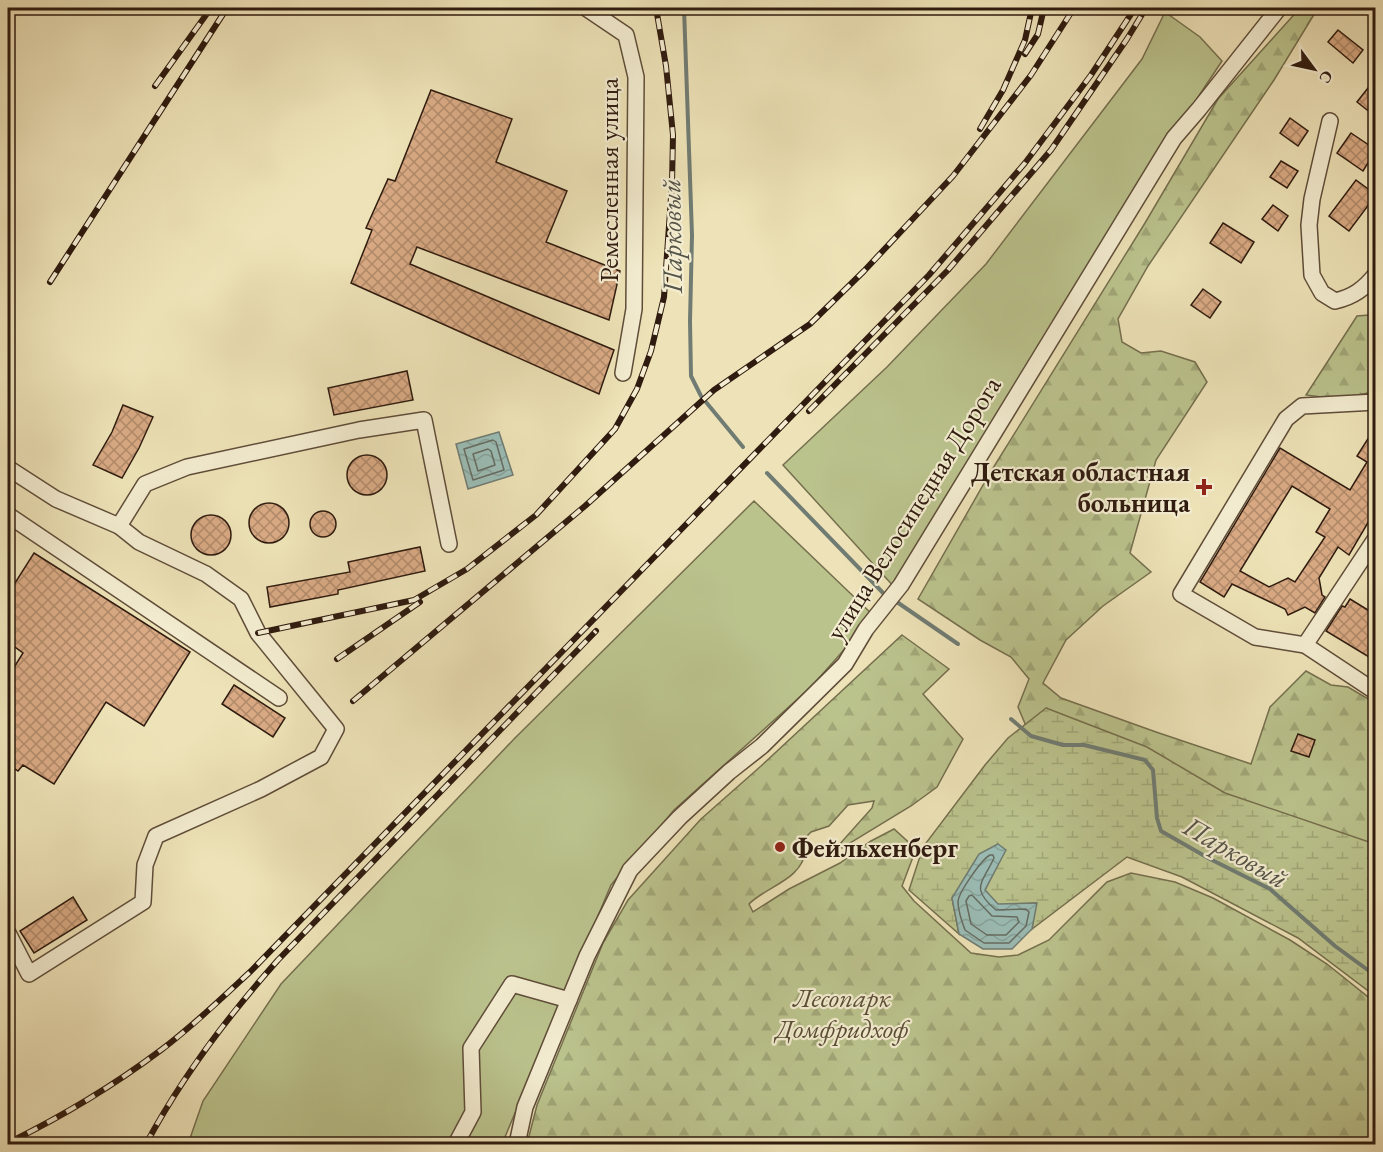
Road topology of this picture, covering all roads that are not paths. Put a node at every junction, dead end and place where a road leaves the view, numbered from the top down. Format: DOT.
graph roads {
  1 [pos="586,8"];
  2 [pos="1279,8"];
  3 [pos="1330,122"];
  4 [pos="1376,274"];
  5 [pos="623,373"];
  6 [pos="1376,402"];
  7 [pos="8,468"];
  8 [pos="8,515"];
  9 [pos="119,526"];
  10 [pos="1376,538"];
  11 [pos="449,544"];
  12 [pos="1305,645"];
  13 [pos="1376,692"];
  14 [pos="279,698"];
  15 [pos="8,933"];
  16 [pos="569,1000"];
  17 [pos="456,1144"];
  18 [pos="517,1144"];
  1 -- 5 [label="street, Ремесленная улица"];
  2 -- 16 [label="street, улица Велосипедная Дорога"];
  3 -- 4 [label="street"];
  6 -- 12 [label="street"];
  7 -- 9 [label="street"];
  8 -- 14 [label="street"];
  9 -- 11 [label="street"];
  9 -- 15 [label="street"];
  10 -- 12 [label="street"];
  12 -- 13 [label="street"];
  16 -- 17 [label="street"];
  16 -- 18 [label="street, улица Велосипедная Дорога"];
}
